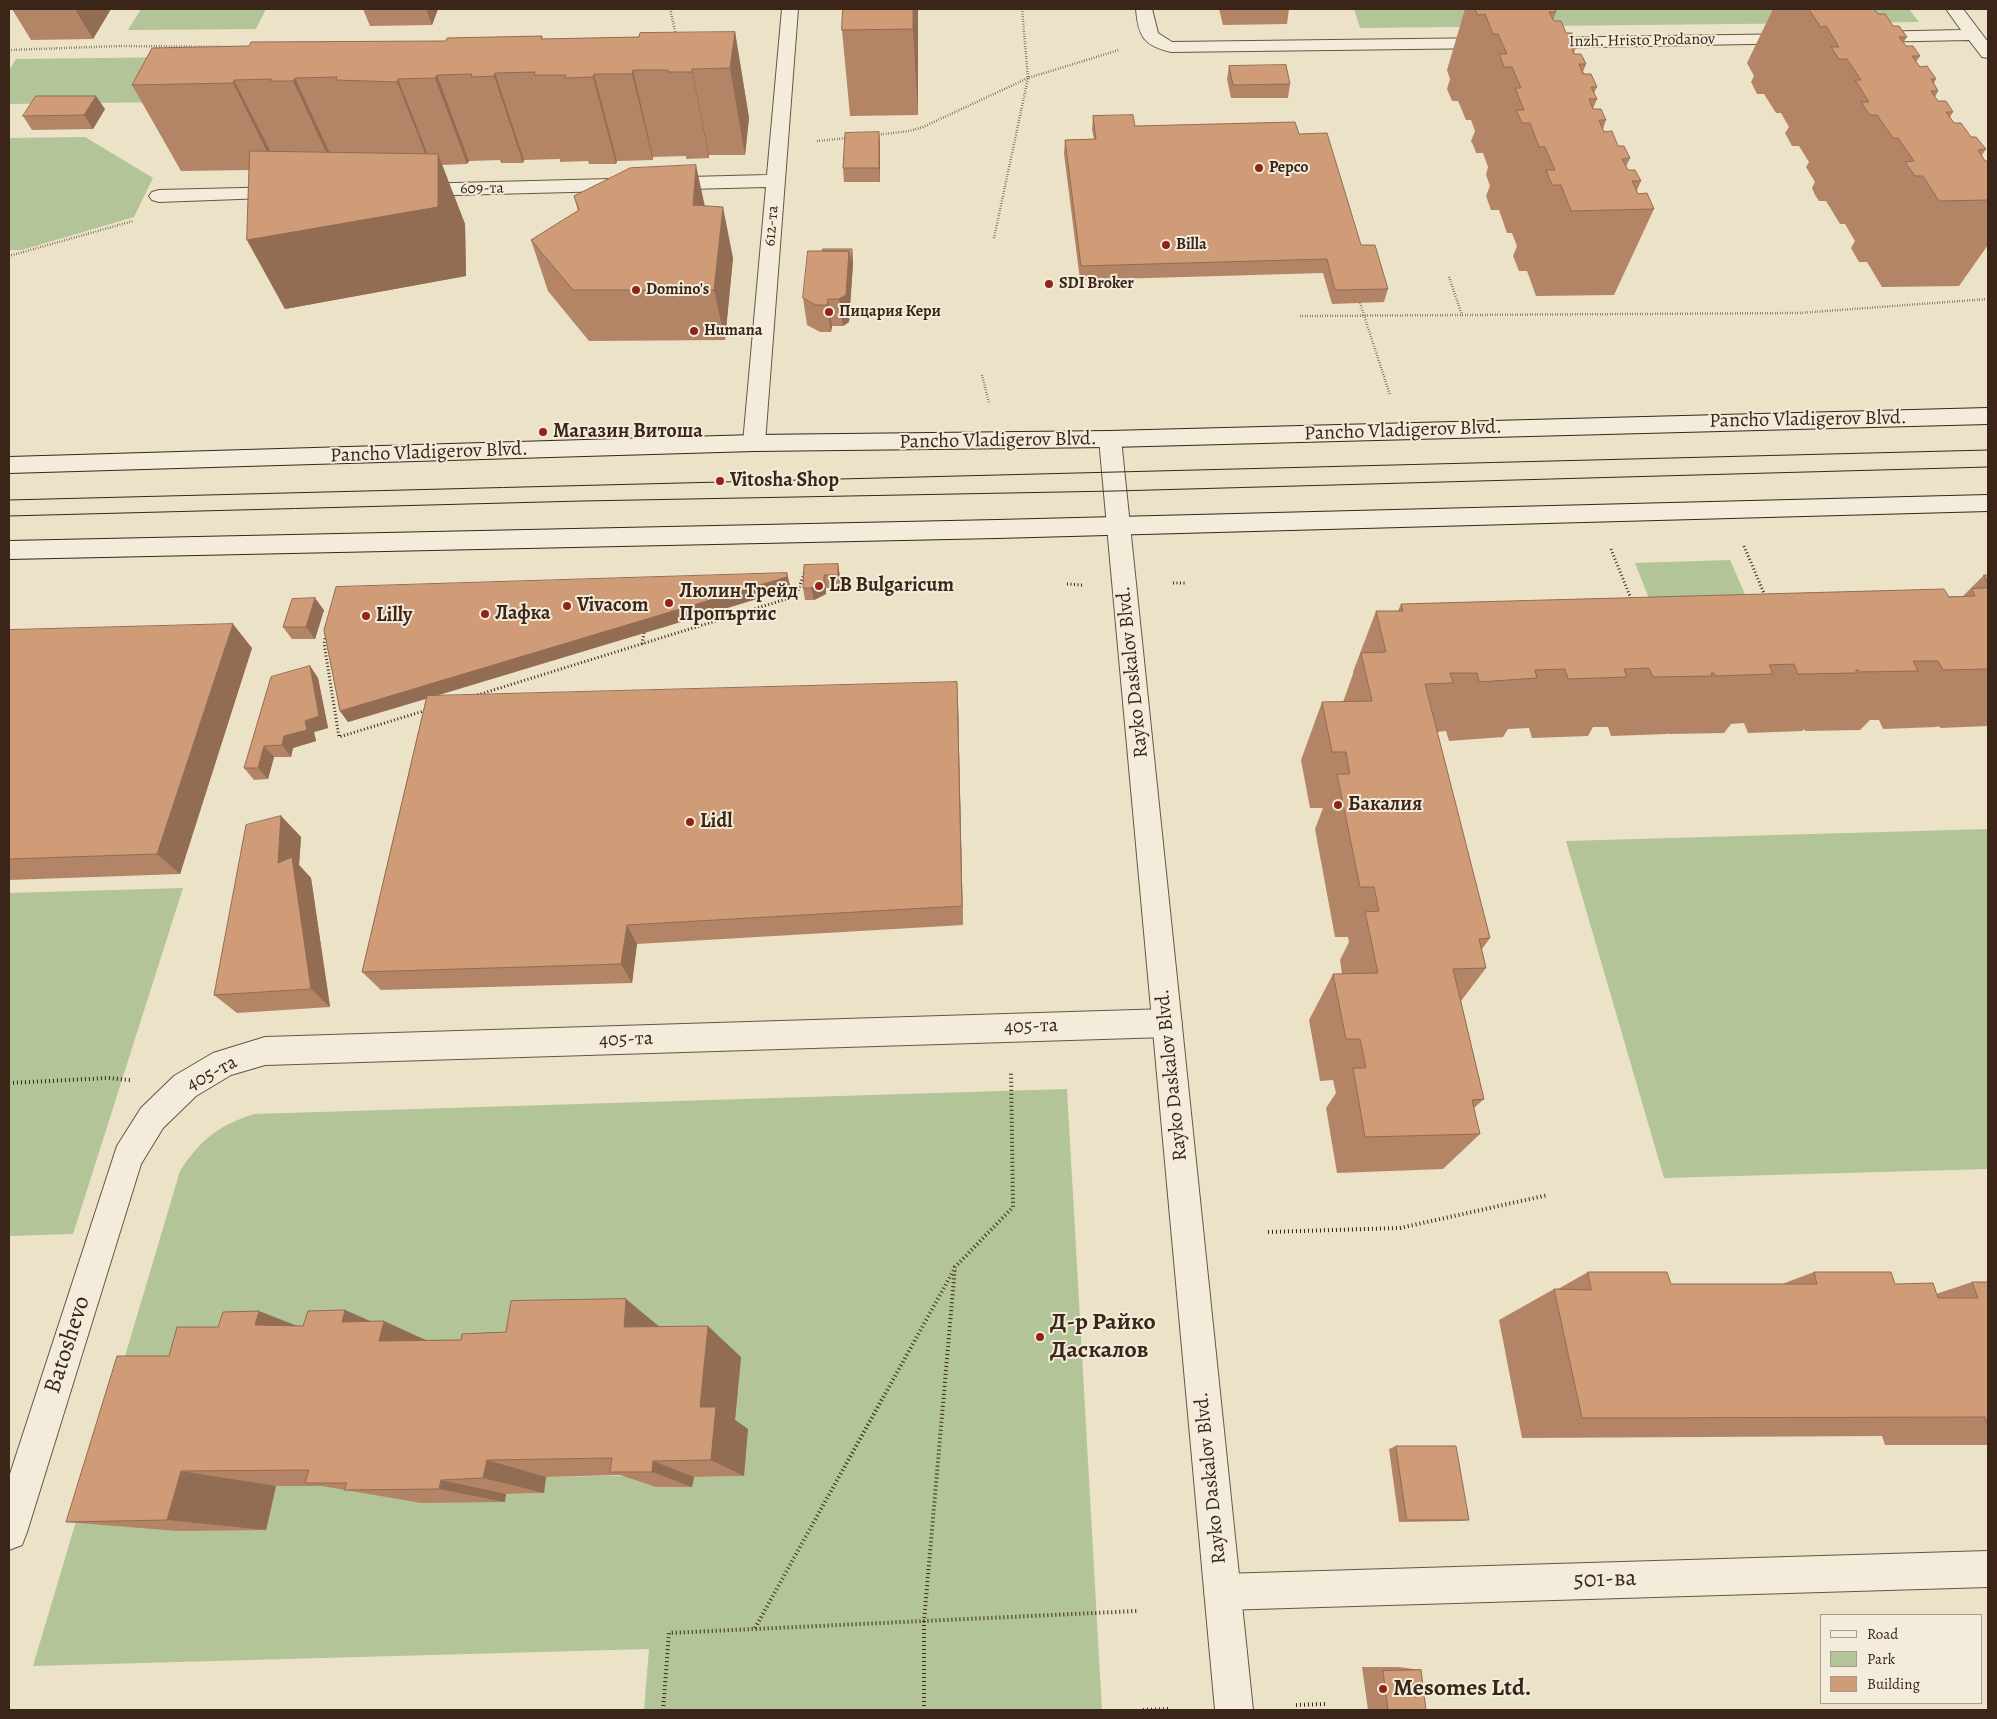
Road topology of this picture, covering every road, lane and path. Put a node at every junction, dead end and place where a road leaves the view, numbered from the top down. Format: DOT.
graph roads {
  1 [pos="670,9"];
  2 [pos="790,9"];
  3 [pos="1022,9"];
  4 [pos="1144,9"];
  5 [pos="1954,9"];
  6 [pos="1974,35"];
  7 [pos="1855,37"];
  8 [pos="677,38"];
  9 [pos="1815,38"];
  10 [pos="1157,42"];
  11 [pos="1506,43"];
  12 [pos="1526,43"];
  13 [pos="245,47"];
  14 [pos="9,50"];
  15 [pos="1988,53"];
  16 [pos="1028,78"];
  17 [pos="872,135"];
  18 [pos="853,137"];
  19 [pos="779,145"];
  20 [pos="776,182"];
  21 [pos="393,191"];
  22 [pos="304,193"];
  23 [pos="159,196"];
  24 [pos="140,219"];
  25 [pos="994,238"];
  26 [pos="9,256"];
  27 [pos="1449,277"];
  28 [pos="1988,298"];
  29 [pos="1360,303"];
  30 [pos="1462,315"];
  31 [pos="1300,316"];
  32 [pos="1363,316"];
  33 [pos="982,375"];
  34 [pos="1392,402"];
  35 [pos="990,411"];
  36 [pos="1988,416"];
  37 [pos="1110,439"];
  38 [pos="754,443"];
  39 [pos="9,465"];
  40 [pos="1988,503"];
  41 [pos="1118,525"];
  42 [pos="1742,541"];
  43 [pos="1609,544"];
  44 [pos="9,550"];
  45 [pos="807,563"];
  46 [pos="1173,583"];
  47 [pos="1185,583"];
  48 [pos="1067,584"];
  49 [pos="1082,585"];
  50 [pos="1768,602"];
  51 [pos="1634,605"];
  52 [pos="329,626"];
  53 [pos="644,633"];
  54 [pos="642,644"];
  55 [pos="472,696"];
  56 [pos="434,708"];
  57 [pos="1167,1023"];
  58 [pos="1010,1027"];
  59 [pos="9,1084"];
  60 [pos="185,1086"];
  61 [pos="128,1157"];
  62 [pos="1548,1195"];
  63 [pos="1268,1232"];
  64 [pos="955,1267"];
  65 [pos="14,1496"];
  66 [pos="9,1532"];
  67 [pos="1988,1568"];
  68 [pos="1222,1592"];
  69 [pos="1136,1611"];
  70 [pos="924,1621"];
  71 [pos="754,1628"];
  72 [pos="1327,1704"];
  73 [pos="1296,1706"];
  74 [pos="1170,1709"];
  75 [pos="663,1710"];
  76 [pos="924,1710"];
  77 [pos="1143,1710"];
  78 [pos="1234,1710"];
  1 -- 8 [label="path"];
  2 -- 19 [label="street, 612-та"];
  3 -- 16 [label="path"];
  4 -- 10 [label="street"];
  5 -- 6 [label="street"];
  6 -- 7 [label="street"];
  6 -- 15 [label="street"];
  9 -- 12 [label="street, Inzh. Hristo Prodanov"];
  10 -- 11 [label="street"];
  10 -- 16 [label="path"];
  13 -- 14 [label="path"];
  16 -- 17 [label="path"];
  16 -- 25 [label="path"];
  18 -- 19 [label="path"];
  19 -- 20 [label="street, 612-та"];
  20 -- 21 [label="street, 609-та"];
  20 -- 38 [label="street, 612-та"];
  22 -- 23 [label="street"];
  24 -- 26 [label="path"];
  27 -- 30 [label="path"];
  28 -- 30 [label="path"];
  29 -- 32 [label="path"];
  30 -- 32 [label="path"];
  31 -- 32 [label="path"];
  32 -- 34 [label="path"];
  33 -- 35 [label="path"];
  36 -- 37 [label="street, Pancho Vladigerov Blvd."];
  37 -- 38 [label="street, Pancho Vladigerov Blvd."];
  37 -- 41 [label="street, Rayko Daskalov Blvd."];
  38 -- 39 [label="street, Pancho Vladigerov Blvd."];
  40 -- 41 [label="street"];
  41 -- 44 [label="street"];
  41 -- 57 [label="street, Rayko Daskalov Blvd."];
  42 -- 50 [label="path"];
  43 -- 51 [label="path"];
  45 -- 54 [label="path"];
  46 -- 47 [label="path"];
  48 -- 49 [label="path"];
  52 -- 56 [label="path"];
  53 -- 54 [label="path"];
  54 -- 55 [label="path"];
  57 -- 58 [label="street, 405-та"];
  57 -- 68 [label="street, Rayko Daskalov Blvd."];
  58 -- 60 [label="street, 405-та"];
  58 -- 64 [label="path"];
  59 -- 60 [label="path"];
  60 -- 61 [label="street, 405-та"];
  61 -- 65 [label="street, Batoshevo"];
  62 -- 63 [label="path"];
  64 -- 70 [label="path"];
  64 -- 71 [label="path"];
  65 -- 66 [label="street, Batoshevo"];
  67 -- 68 [label="street, 501-ва"];
  68 -- 78 [label="street, Rayko Daskalov Blvd."];
  69 -- 70 [label="path"];
  70 -- 71 [label="path"];
  70 -- 76 [label="path"];
  71 -- 75 [label="path"];
  72 -- 73 [label="path"];
  74 -- 77 [label="path"];
}
